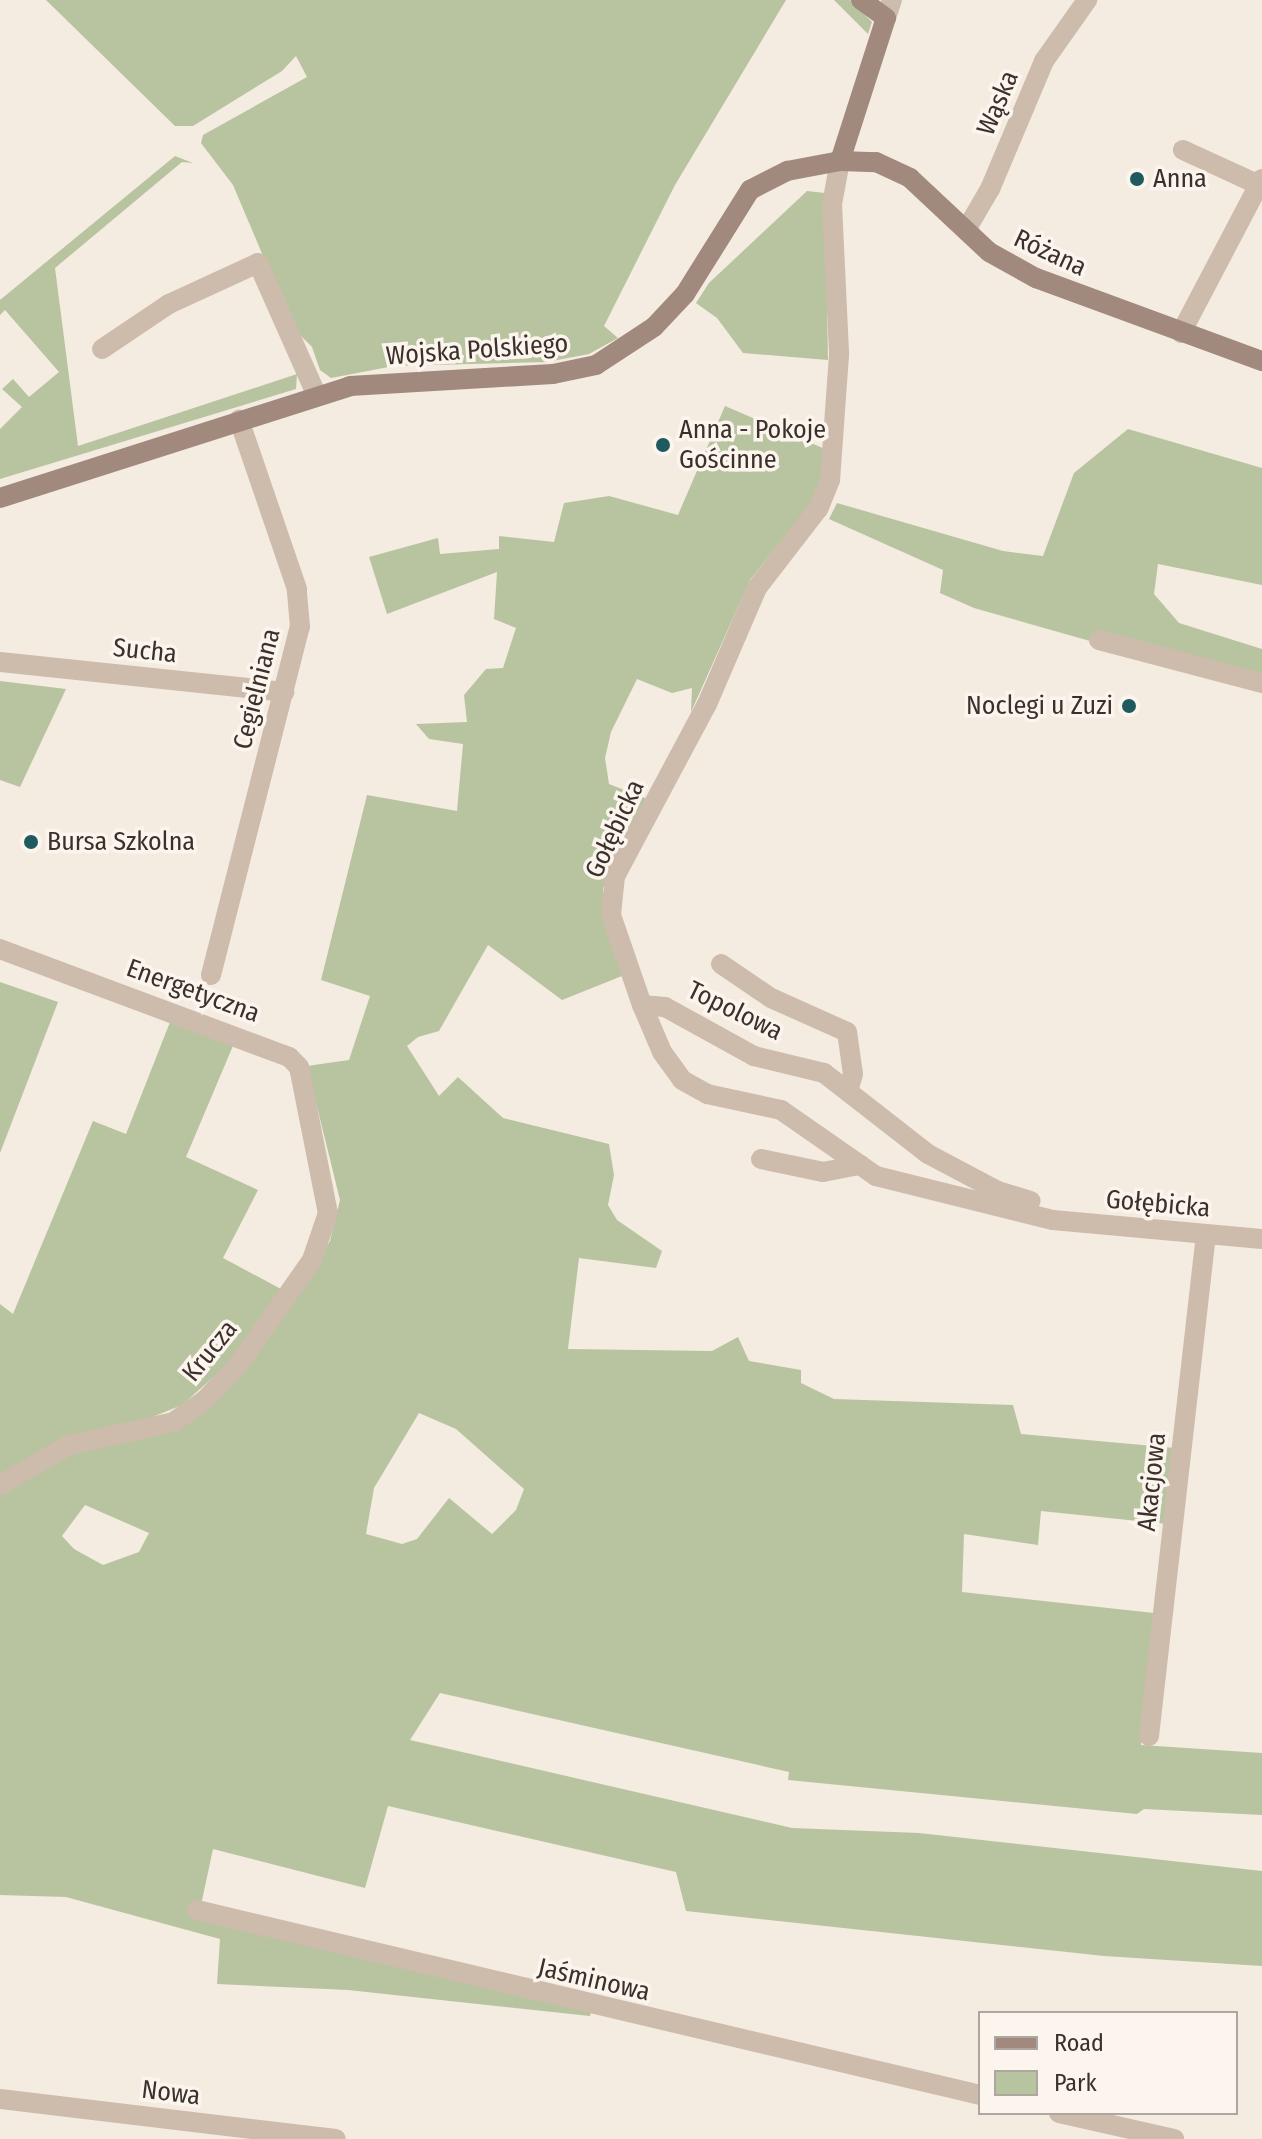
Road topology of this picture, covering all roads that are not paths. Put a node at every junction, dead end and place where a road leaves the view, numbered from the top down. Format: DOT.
graph roads {
  1 [pos="861,0"];
  2 [pos="1087,0"];
  3 [pos="889,9"];
  4 [pos="1183,150"];
  5 [pos="840,161"];
  6 [pos="1260,182"];
  7 [pos="966,230"];
  8 [pos="1181,333"];
  9 [pos="102,349"];
  10 [pos="1262,361"];
  11 [pos="317,396"];
  12 [pos="239,420"];
  13 [pos="0,498"];
  14 [pos="1099,640"];
  15 [pos="0,662"];
  16 [pos="1262,683"];
  17 [pos="284,692"];
  18 [pos="0,949"];
  19 [pos="721,964"];
  20 [pos="211,975"];
  21 [pos="642,1005"];
  22 [pos="849,1088"];
  23 [pos="313,1134"];
  24 [pos="761,1159"];
  25 [pos="860,1165"];
  26 [pos="1119,1226"];
  27 [pos="1206,1234"];
  28 [pos="1262,1239"];
  29 [pos="0,1485"];
  30 [pos="1149,1736"];
  31 [pos="197,1910"];
  32 [pos="978,2095"];
  33 [pos="0,2099"];
  34 [pos="1068,2115"];
  35 [pos="336,2139"];
  36 [pos="1174,2139"];
  1 -- 3 [label="street"];
  2 -- 7 [label="street, Wąska"];
  3 -- 5 [label="street"];
  4 -- 6 [label="street"];
  5 -- 7 [label="street, Różana"];
  5 -- 11 [label="street, Wojska Polskiego"];
  5 -- 21 [label="street, Gołębicka"];
  6 -- 8 [label="street"];
  7 -- 8 [label="street, Różana"];
  8 -- 10 [label="street, Różana"];
  9 -- 11 [label="street"];
  11 -- 12 [label="street, Wojska Polskiego"];
  12 -- 13 [label="street, Wojska Polskiego"];
  12 -- 17 [label="street, Cegielniana"];
  14 -- 16 [label="street"];
  15 -- 17 [label="street, Sucha"];
  17 -- 20 [label="street, Cegielniana"];
  18 -- 23 [label="street, Energetyczna"];
  19 -- 22 [label="street, Topolowa"];
  21 -- 22 [label="street, Topolowa"];
  21 -- 25 [label="street, Gołębicka"];
  22 -- 26 [label="street, Topolowa"];
  23 -- 29 [label="street, Krucza"];
  24 -- 25 [label="street"];
  25 -- 26 [label="street, Gołębicka"];
  26 -- 27 [label="street, Gołębicka"];
  27 -- 28 [label="street, Gołębicka"];
  27 -- 30 [label="street, Akacjowa"];
  31 -- 32 [label="street, Jaśminowa"];
  33 -- 35 [label="street, Nowa"];
  34 -- 36 [label="street"];
}
